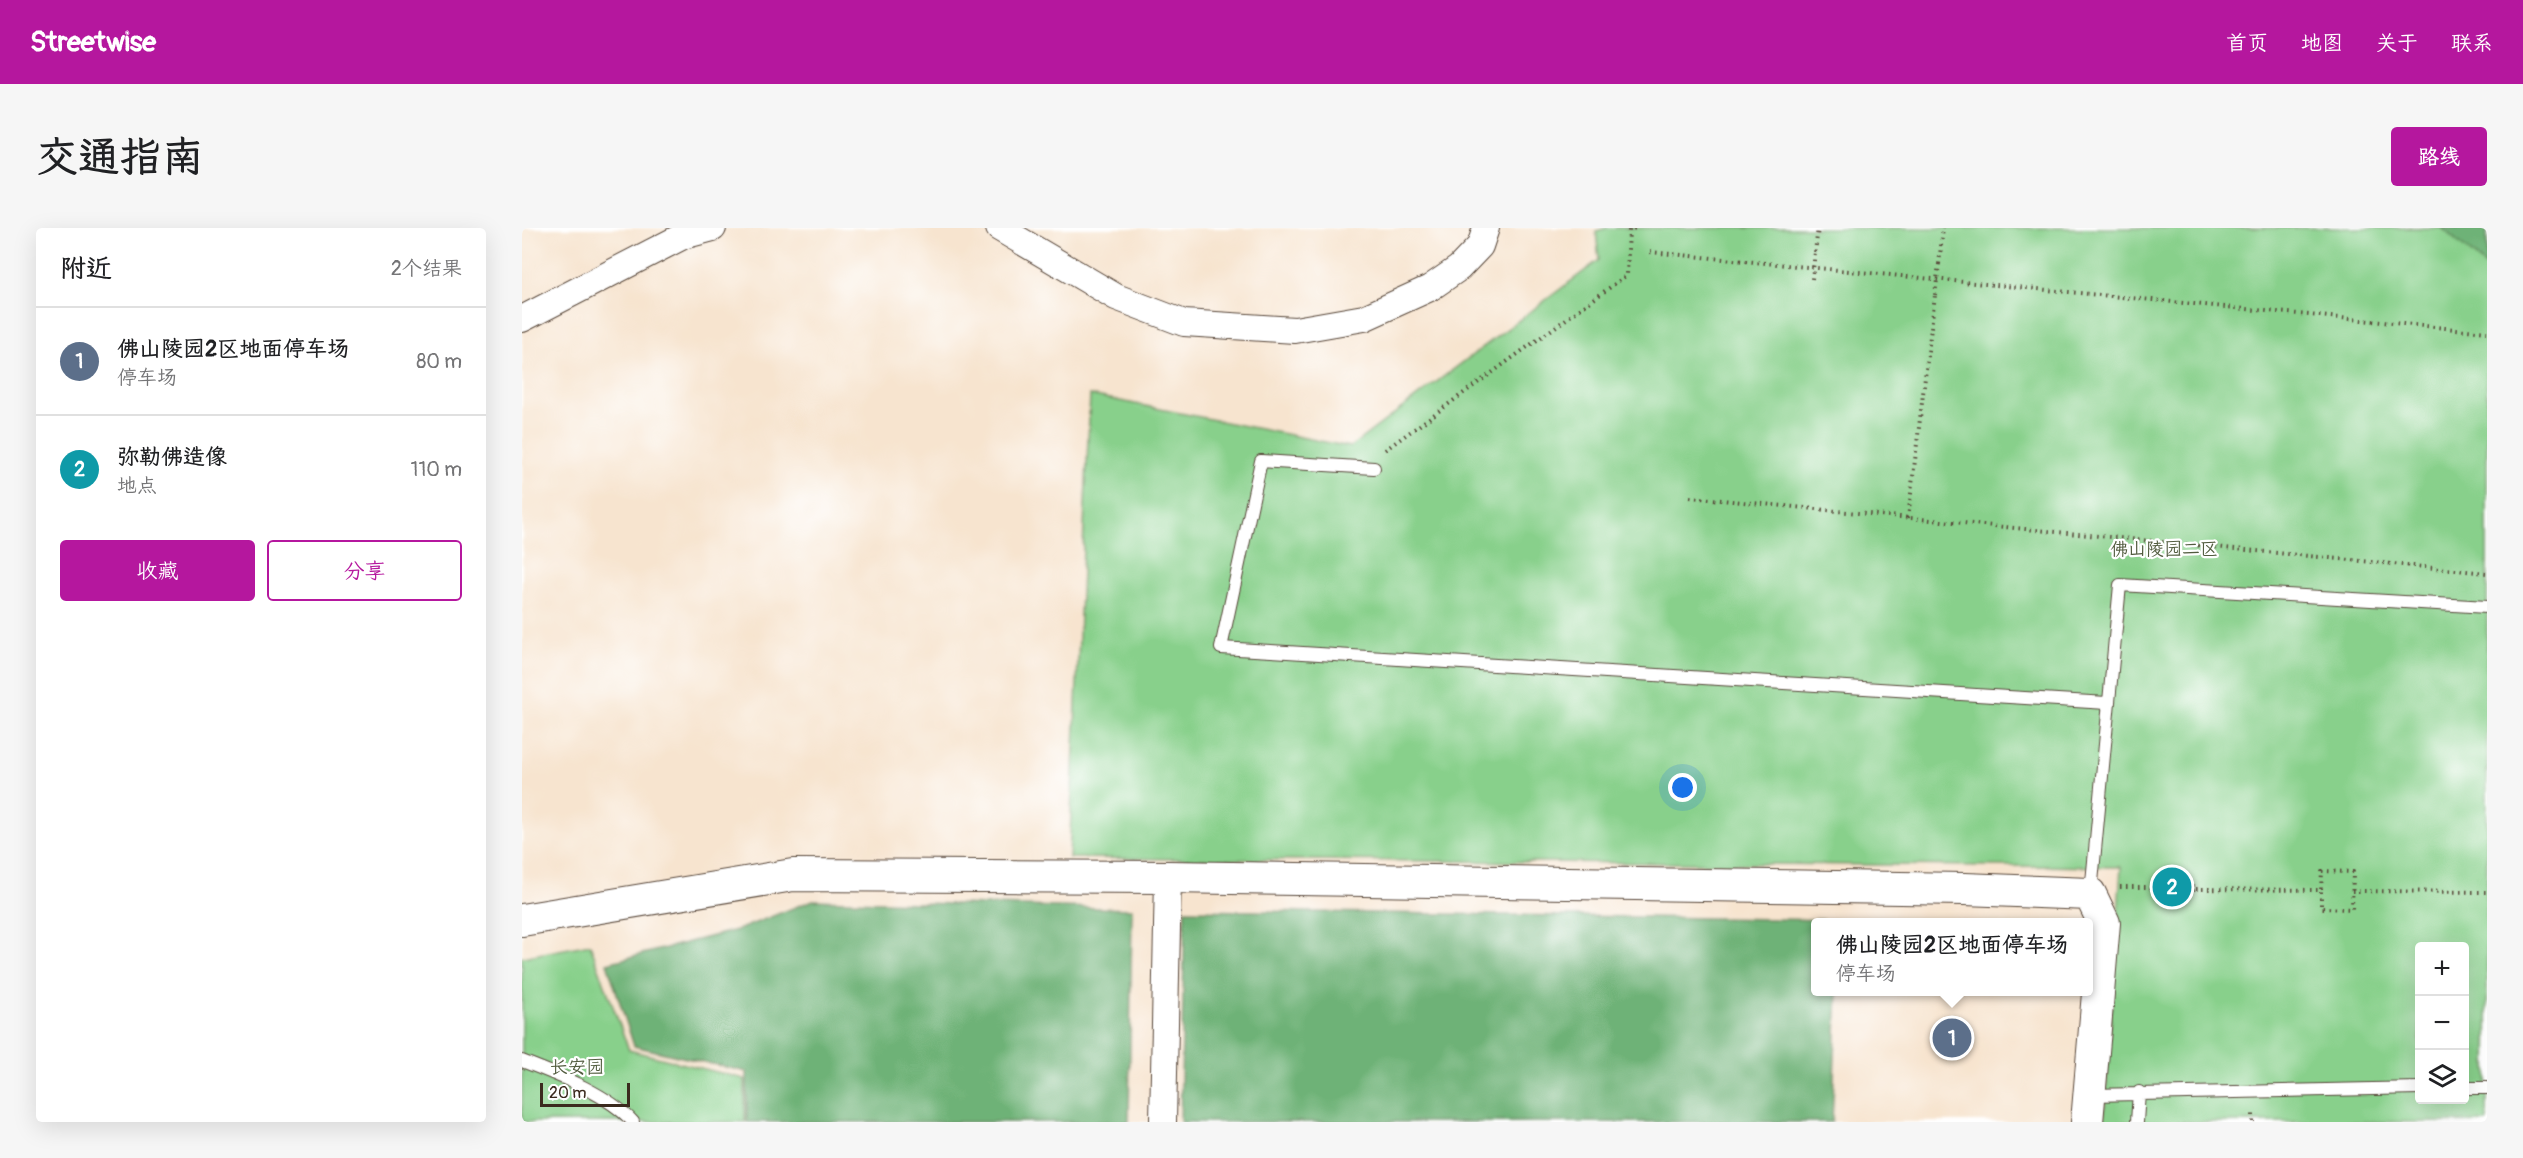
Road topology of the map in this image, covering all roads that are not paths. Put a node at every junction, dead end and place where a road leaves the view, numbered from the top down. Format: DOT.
graph roads {
  1 [pos="713,228"];
  2 [pos="999,228"];
  3 [pos="1486,228"];
  4 [pos="522,319"];
  5 [pos="1369,468"];
  6 [pos="2487,607"];
  7 [pos="2107,703"];
  8 [pos="1168,877"];
  9 [pos="2090,894"];
  10 [pos="522,920"];
  11 [pos="522,1061"];
  12 [pos="2415,1088"];
  13 [pos="2469,1088"];
  14 [pos="2487,1088"];
  15 [pos="2139,1092"];
  16 [pos="2089,1108"];
  17 [pos="633,1122"];
  18 [pos="1162,1122"];
  19 [pos="2137,1122"];
  1 -- 4 [label="street"];
  2 -- 3 [label="street"];
  5 -- 7 [label="lane"];
  6 -- 7 [label="lane"];
  7 -- 9 [label="lane"];
  8 -- 9 [label="street"];
  8 -- 10 [label="street"];
  8 -- 18 [label="street"];
  9 -- 16 [label="street"];
  11 -- 17 [label="lane"];
  12 -- 15 [label="lane"];
  13 -- 14 [label="lane"];
  15 -- 16 [label="lane"];
  15 -- 19 [label="lane"];
}
